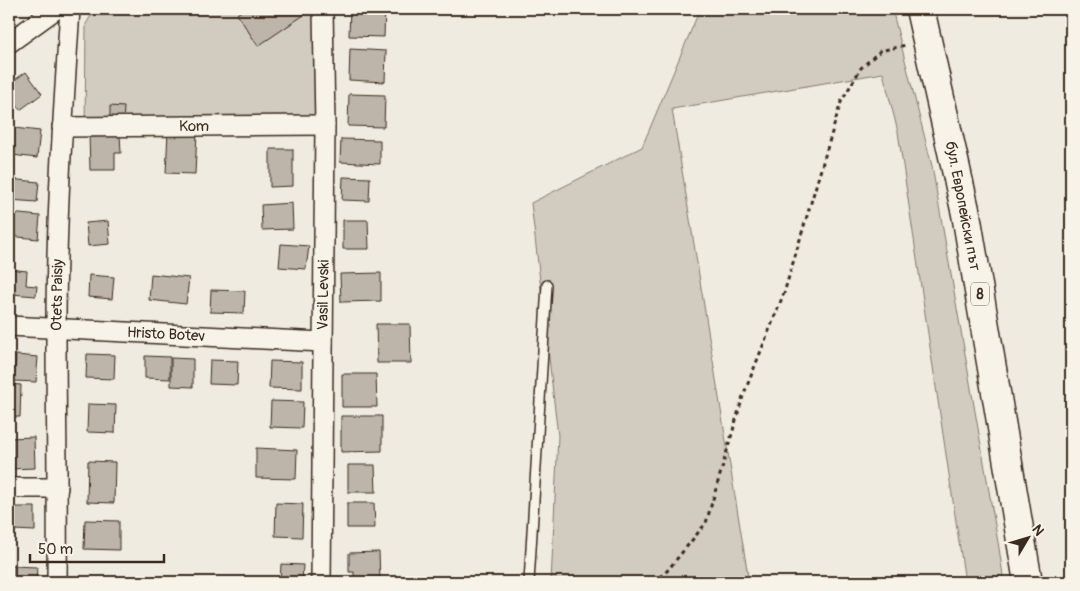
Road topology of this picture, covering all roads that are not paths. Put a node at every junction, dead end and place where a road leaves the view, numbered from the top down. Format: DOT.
graph roads {
  1 [pos="56,9"];
  2 [pos="70,9"];
  3 [pos="323,9"];
  4 [pos="920,9"];
  5 [pos="9,42"];
  6 [pos="325,125"];
  7 [pos="62,127"];
  8 [pos="547,285"];
  9 [pos="9,326"];
  10 [pos="56,329"];
  11 [pos="323,342"];
  12 [pos="9,488"];
  13 [pos="58,488"];
  14 [pos="57,582"];
  15 [pos="321,582"];
  16 [pos="529,582"];
  17 [pos="1028,582"];
  1 -- 5 [label="street"];
  2 -- 7 [label="street, Otets Paisiy"];
  3 -- 6 [label="street, Vasil Levski"];
  4 -- 17 [label="main road, бул. Европейски път / 8"];
  6 -- 7 [label="street, Kom"];
  6 -- 11 [label="street, Vasil Levski"];
  7 -- 10 [label="street, Otets Paisiy"];
  8 -- 16 [label="lane"];
  9 -- 10 [label="street, Hristo Botev"];
  10 -- 11 [label="street, Hristo Botev"];
  10 -- 13 [label="street, Otets Paisiy"];
  11 -- 15 [label="street, Vasil Levski"];
  12 -- 13 [label="street"];
  13 -- 14 [label="street, Otets Paisiy"];
}
